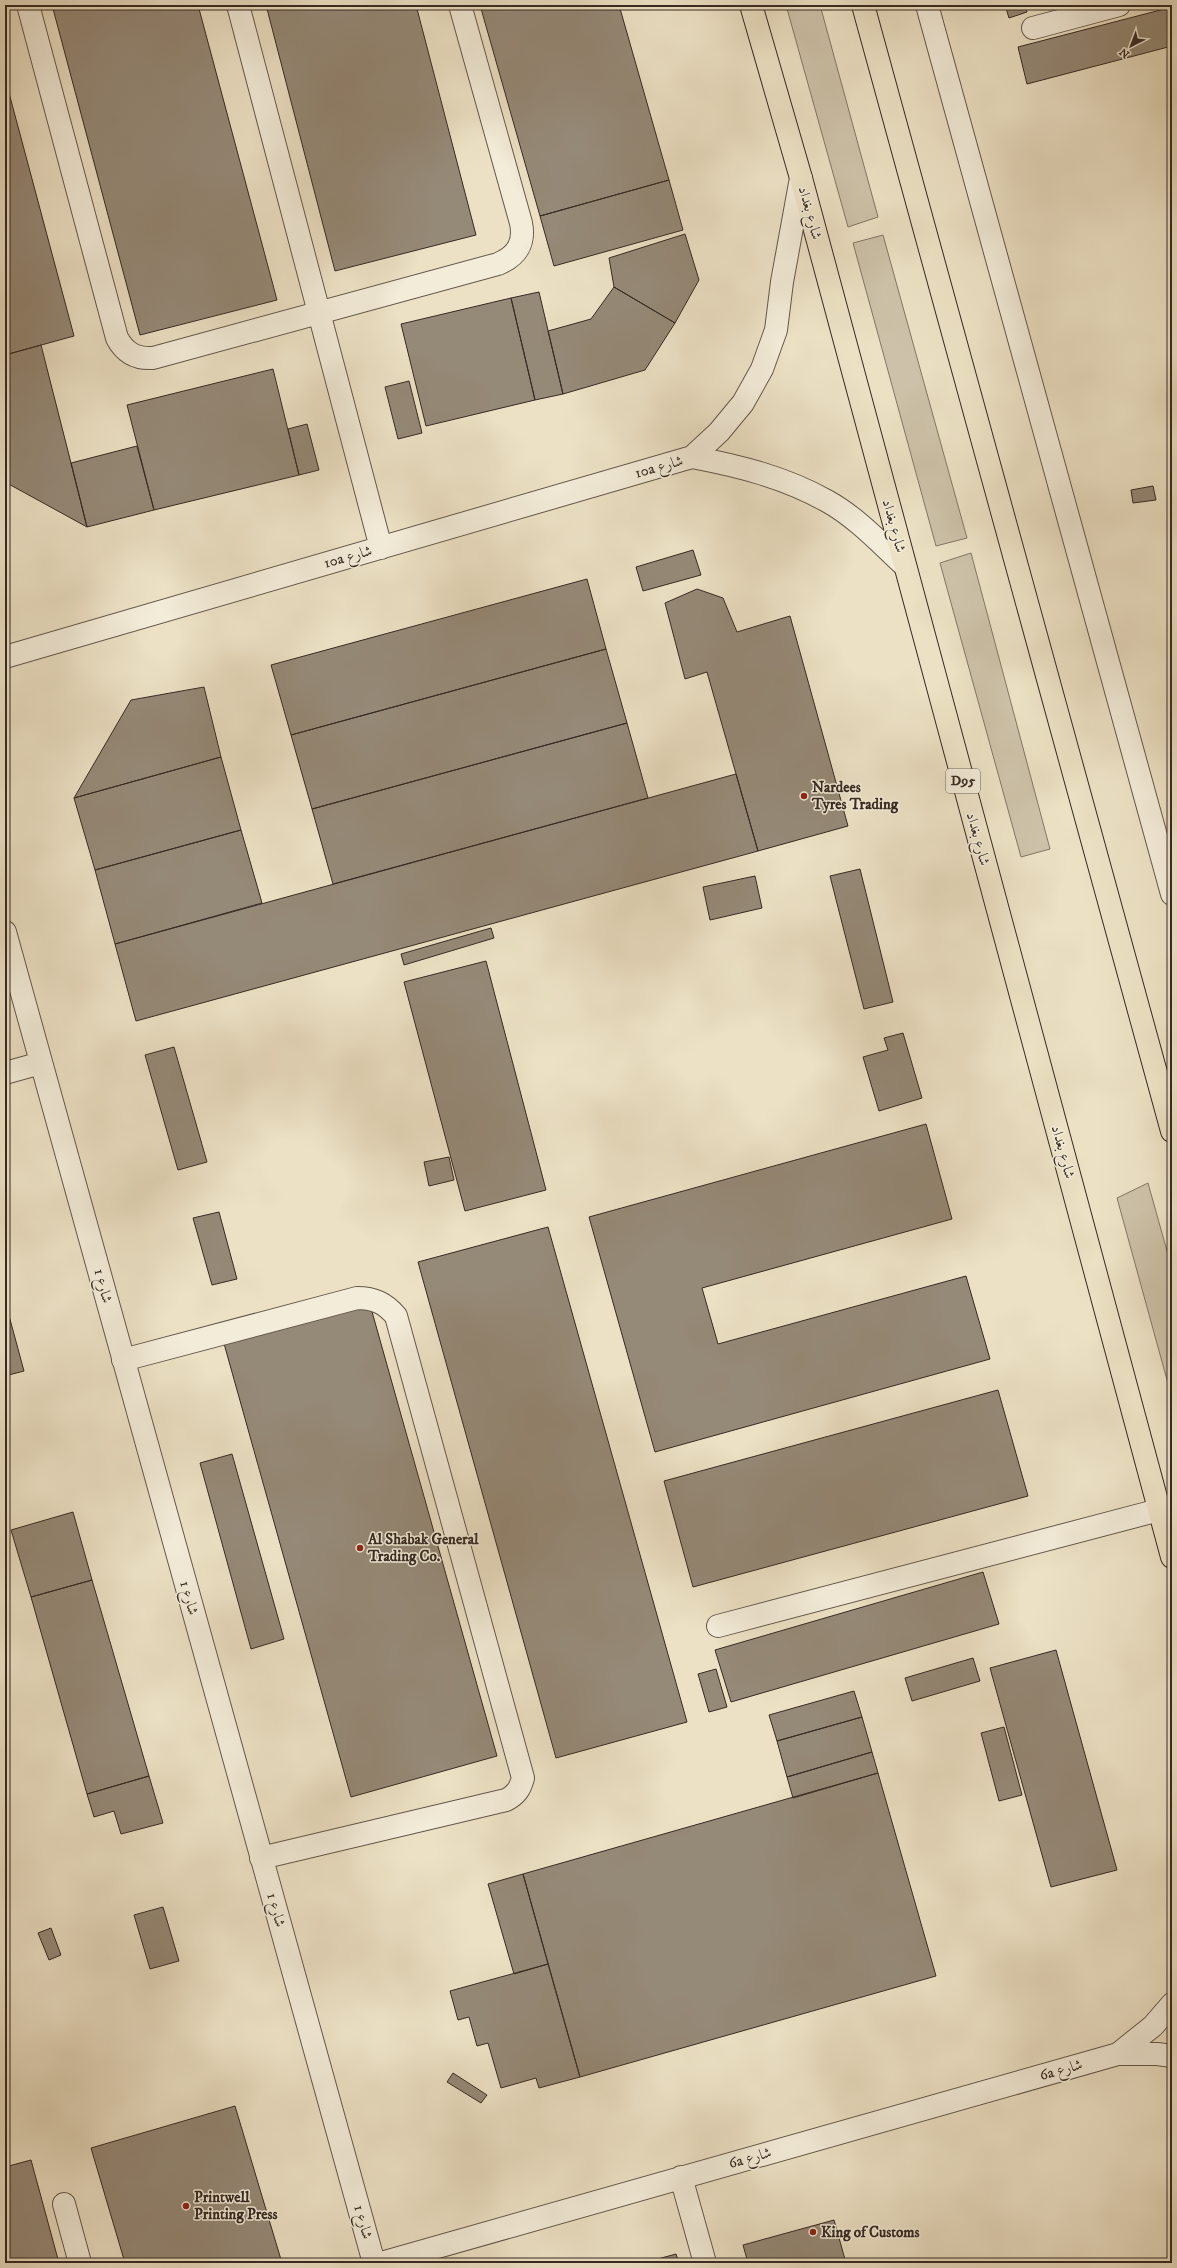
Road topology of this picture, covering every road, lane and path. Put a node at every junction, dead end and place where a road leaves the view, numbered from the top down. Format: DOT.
graph roads {
  1 [pos="28,5"];
  2 [pos="238,5"];
  3 [pos="460,5"];
  4 [pos="752,5"];
  5 [pos="863,5"];
  6 [pos="927,5"];
  7 [pos="1119,5"];
  8 [pos="1033,28"];
  9 [pos="801,178"];
  10 [pos="319,313"];
  11 [pos="692,457"];
  12 [pos="381,548"];
  13 [pos="904,565"];
  14 [pos="5,657"];
  15 [pos="1172,894"];
  16 [pos="5,932"];
  17 [pos="41,1063"];
  18 [pos="5,1073"];
  19 [pos="1172,1131"];
  20 [pos="123,1360"];
  21 [pos="1159,1510"];
  22 [pos="1172,1557"];
  23 [pos="718,1626"];
  24 [pos="261,1858"];
  25 [pos="1172,2004"];
  26 [pos="1118,2054"];
  27 [pos="1172,2056"];
  28 [pos="681,2177"];
  29 [pos="64,2204"];
  30 [pos="80,2263"];
  31 [pos="374,2263"];
  32 [pos="381,2263"];
  33 [pos="705,2263"];
  1 -- 10 [label="street"];
  2 -- 10 [label="street"];
  3 -- 10 [label="street"];
  4 -- 9 [label="main road, شارع بغداد / D95"];
  5 -- 19 [label="main road"];
  6 -- 15 [label="street"];
  7 -- 8 [label="street"];
  9 -- 11 [label="street, 10a شارع"];
  9 -- 13 [label="main road, شارع بغداد / D95"];
  10 -- 12 [label="street"];
  11 -- 12 [label="street, 10a شارع"];
  11 -- 13 [label="street, 10a شارع"];
  12 -- 14 [label="street, 10a شارع"];
  13 -- 21 [label="main road, شارع بغداد / D95"];
  16 -- 17 [label="street, شارع 1"];
  17 -- 18 [label="street"];
  17 -- 20 [label="street, شارع 1"];
  20 -- 24 [label="street, شارع 1"];
  20 -- 24 [label="street"];
  21 -- 22 [label="main road, شارع بغداد / D95"];
  21 -- 23 [label="street"];
  24 -- 31 [label="street, شارع 1"];
  25 -- 26 [label="street, 6a شارع"];
  26 -- 27 [label="street, 6a شارع"];
  26 -- 28 [label="street, 6a شارع"];
  28 -- 32 [label="street, 6a شارع"];
  28 -- 33 [label="street"];
  29 -- 30 [label="street"];
}
